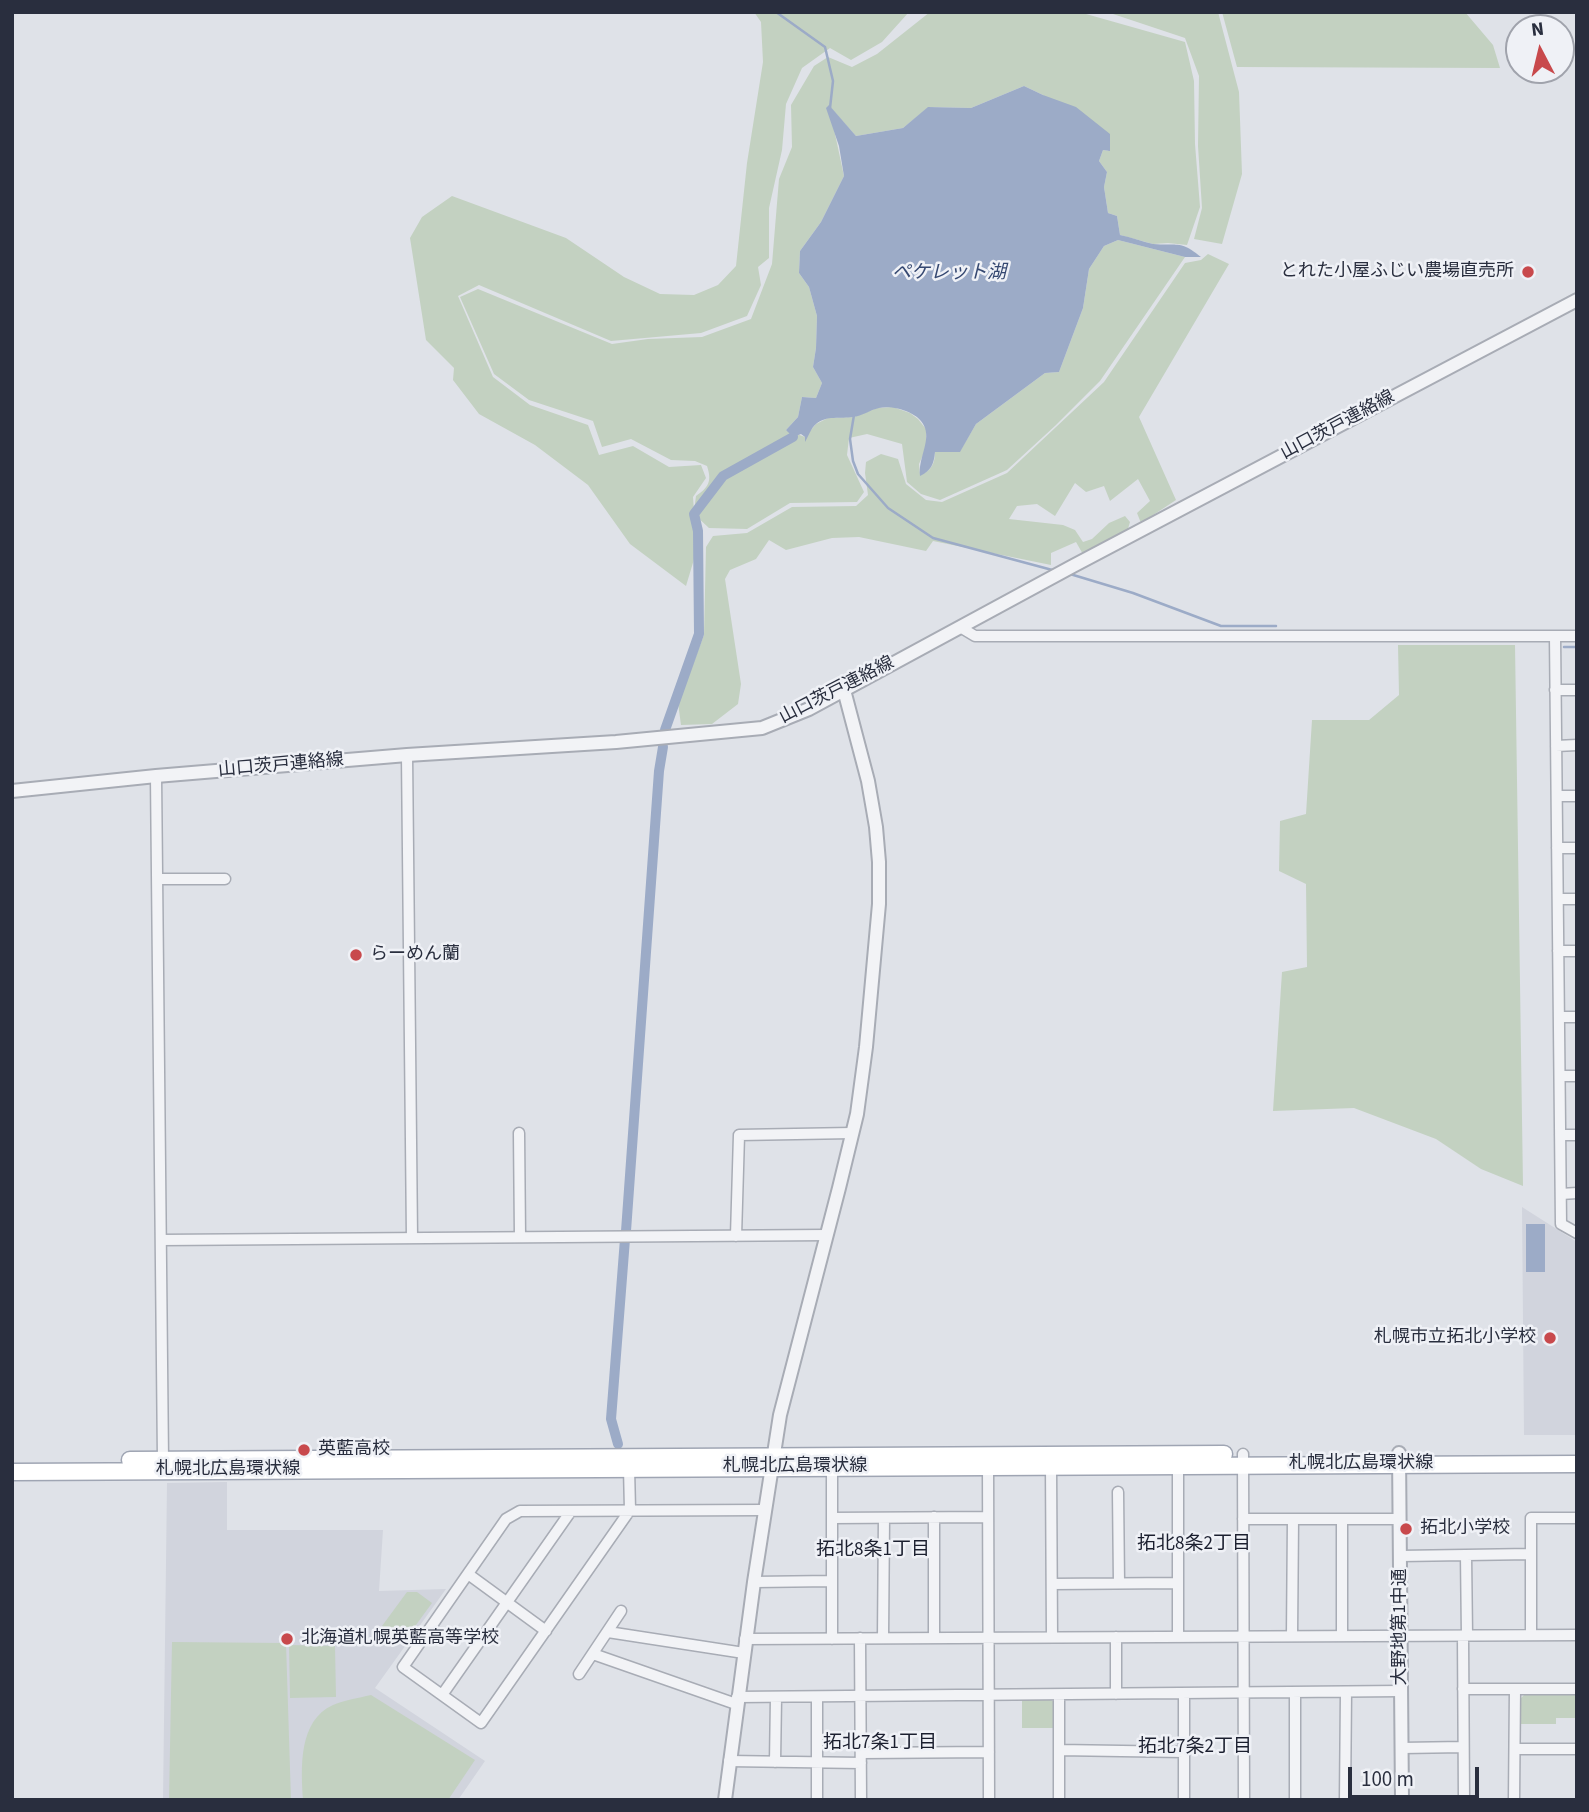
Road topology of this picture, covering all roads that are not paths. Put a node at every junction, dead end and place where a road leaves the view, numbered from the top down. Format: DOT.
graph roads {
  1 [pos="1577,300"];
  2 [pos="960,627"];
  3 [pos="1555,636"];
  4 [pos="1577,636"];
  5 [pos="844,690"];
  6 [pos="1555,690"];
  7 [pos="1577,690"];
  8 [pos="1577,745"];
  9 [pos="1556,746"];
  10 [pos="407,755"];
  11 [pos="156,776"];
  12 [pos="12,791"];
  13 [pos="1557,796"];
  14 [pos="1577,796"];
  15 [pos="1557,848"];
  16 [pos="1577,848"];
  17 [pos="225,878"];
  18 [pos="158,879"];
  19 [pos="1558,899"];
  20 [pos="1577,899"];
  21 [pos="1558,951"];
  22 [pos="1577,951"];
  23 [pos="1559,1017"];
  24 [pos="1577,1017"];
  25 [pos="1560,1076"];
  26 [pos="1577,1076"];
  27 [pos="519,1133"];
  28 [pos="852,1133"];
  29 [pos="1560,1135"];
  30 [pos="1577,1135"];
  31 [pos="1577,1193"];
  32 [pos="1561,1194"];
  33 [pos="1577,1233"];
  34 [pos="827,1235"];
  35 [pos="736,1236"];
  36 [pos="520,1237"];
  37 [pos="412,1238"];
  38 [pos="161,1240"];
  39 [pos="1577,1453"];
  40 [pos="1399,1459"];
  41 [pos="163,1460"];
  42 [pos="1243,1460"];
  43 [pos="12,1461"];
  44 [pos="988,1461"];
  45 [pos="773,1462"];
  46 [pos="1577,1464"];
  47 [pos="1178,1465"];
  48 [pos="1051,1466"];
  49 [pos="832,1467"];
  50 [pos="629,1468"];
  51 [pos="12,1472"];
  52 [pos="1118,1492"];
  53 [pos="629,1510"];
  54 [pos="765,1510"];
  55 [pos="571,1511"];
  56 [pos="934,1517"];
  57 [pos="988,1517"];
  58 [pos="832,1518"];
  59 [pos="884,1518"];
  60 [pos="1577,1518"];
  61 [pos="1243,1519"];
  62 [pos="1293,1519"];
  63 [pos="1342,1519"];
  64 [pos="1400,1519"];
  65 [pos="1531,1554"];
  66 [pos="1466,1555"];
  67 [pos="1400,1556"];
  68 [pos="468,1574"];
  69 [pos="832,1581"];
  70 [pos="754,1582"];
  71 [pos="1119,1583"];
  72 [pos="1178,1583"];
  73 [pos="1052,1584"];
  74 [pos="508,1603"];
  75 [pos="621,1611"];
  76 [pos="546,1631"];
  77 [pos="608,1632"];
  78 [pos="1531,1635"];
  79 [pos="1577,1635"];
  80 [pos="1243,1636"];
  81 [pos="1292,1636"];
  82 [pos="1342,1636"];
  83 [pos="1401,1636"];
  84 [pos="1465,1636"];
  85 [pos="989,1637"];
  86 [pos="1052,1637"];
  87 [pos="1116,1637"];
  88 [pos="1178,1637"];
  89 [pos="860,1638"];
  90 [pos="883,1638"];
  91 [pos="934,1638"];
  92 [pos="745,1639"];
  93 [pos="832,1639"];
  94 [pos="744,1653"];
  95 [pos="593,1654"];
  96 [pos="579,1674"];
  97 [pos="1463,1689"];
  98 [pos="1515,1689"];
  99 [pos="1577,1689"];
  100 [pos="1401,1691"];
  101 [pos="1295,1692"];
  102 [pos="1346,1692"];
  103 [pos="1184,1693"];
  104 [pos="1243,1693"];
  105 [pos="1116,1694"];
  106 [pos="442,1695"];
  107 [pos="1059,1695"];
  108 [pos="989,1696"];
  109 [pos="776,1698"];
  110 [pos="817,1698"];
  111 [pos="860,1698"];
  112 [pos="737,1701"];
  113 [pos="1464,1747"];
  114 [pos="1402,1748"];
  115 [pos="1514,1749"];
  116 [pos="1577,1749"];
  117 [pos="1059,1750"];
  118 [pos="989,1752"];
  119 [pos="1184,1752"];
  120 [pos="861,1758"];
  121 [pos="729,1761"];
  122 [pos="775,1762"];
  123 [pos="817,1762"];
  124 [pos="725,1800"];
  125 [pos="817,1800"];
  126 [pos="861,1800"];
  127 [pos="989,1800"];
  128 [pos="1059,1800"];
  129 [pos="1184,1800"];
  130 [pos="1244,1800"];
  131 [pos="1295,1800"];
  132 [pos="1345,1800"];
  133 [pos="1402,1800"];
  134 [pos="1464,1800"];
  135 [pos="1514,1800"];
  1 -- 2 [label="street, 山口茨戸連絡線"];
  2 -- 3 [label="street"];
  2 -- 5 [label="street, 山口茨戸連絡線"];
  3 -- 4 [label="street"];
  3 -- 6 [label="street"];
  5 -- 10 [label="street, 山口茨戸連絡線"];
  5 -- 28 [label="street"];
  6 -- 7 [label="street"];
  6 -- 9 [label="street"];
  8 -- 9 [label="street"];
  9 -- 13 [label="street"];
  10 -- 11 [label="street, 山口茨戸連絡線"];
  10 -- 37 [label="street"];
  11 -- 12 [label="street, 山口茨戸連絡線"];
  11 -- 18 [label="street"];
  13 -- 14 [label="street"];
  13 -- 15 [label="street"];
  15 -- 16 [label="street"];
  15 -- 19 [label="street"];
  17 -- 18 [label="street"];
  18 -- 38 [label="street"];
  19 -- 20 [label="street"];
  19 -- 21 [label="street"];
  21 -- 22 [label="street"];
  21 -- 23 [label="street"];
  23 -- 24 [label="street"];
  23 -- 25 [label="street"];
  25 -- 26 [label="street"];
  25 -- 29 [label="street"];
  27 -- 36 [label="street"];
  28 -- 34 [label="street"];
  28 -- 35 [label="street"];
  29 -- 30 [label="street"];
  29 -- 32 [label="street"];
  31 -- 32 [label="street"];
  32 -- 33 [label="street"];
  34 -- 35 [label="street"];
  34 -- 45 [label="street"];
  35 -- 36 [label="street"];
  36 -- 37 [label="street"];
  37 -- 38 [label="street"];
  38 -- 41 [label="street"];
  39 -- 40 [label="main road, 札幌北広島環状線"];
  40 -- 42 [label="main road, 札幌北広島環状線"];
  40 -- 46 [label="main road, 札幌北広島環状線"];
  40 -- 64 [label="street, 大野地第1中通"];
  41 -- 43 [label="main road, 札幌北広島環状線"];
  41 -- 45 [label="main road, 札幌北広島環状線"];
  42 -- 44 [label="main road, 札幌北広島環状線"];
  42 -- 47 [label="main road, 札幌北広島環状線"];
  42 -- 61 [label="street"];
  44 -- 45 [label="main road, 札幌北広島環状線"];
  44 -- 48 [label="main road, 札幌北広島環状線"];
  44 -- 49 [label="main road, 札幌北広島環状線"];
  44 -- 57 [label="street"];
  45 -- 49 [label="main road, 札幌北広島環状線"];
  45 -- 50 [label="main road, 札幌北広島環状線"];
  45 -- 54 [label="street"];
  47 -- 48 [label="main road, 札幌北広島環状線"];
  47 -- 72 [label="street"];
  48 -- 73 [label="street"];
  49 -- 58 [label="street"];
  50 -- 51 [label="main road, 札幌北広島環状線"];
  50 -- 53 [label="street"];
  52 -- 71 [label="street"];
  53 -- 54 [label="street"];
  53 -- 55 [label="street"];
  53 -- 76 [label="street"];
  54 -- 70 [label="street"];
  55 -- 68 [label="street"];
  55 -- 74 [label="street"];
  56 -- 57 [label="street"];
  56 -- 59 [label="street"];
  56 -- 91 [label="street"];
  57 -- 85 [label="street"];
  58 -- 59 [label="street"];
  58 -- 69 [label="street"];
  59 -- 90 [label="street"];
  60 -- 65 [label="street"];
  61 -- 62 [label="street"];
  61 -- 80 [label="street"];
  62 -- 63 [label="street"];
  62 -- 81 [label="street"];
  63 -- 64 [label="street"];
  63 -- 82 [label="street"];
  64 -- 67 [label="street, 大野地第1中通"];
  65 -- 66 [label="street"];
  65 -- 78 [label="street"];
  66 -- 67 [label="street"];
  66 -- 84 [label="street"];
  67 -- 83 [label="street, 大野地第1中通"];
  68 -- 74 [label="street"];
  68 -- 106 [label="street"];
  69 -- 70 [label="street"];
  69 -- 93 [label="street"];
  70 -- 92 [label="street"];
  71 -- 72 [label="street"];
  71 -- 73 [label="street"];
  72 -- 88 [label="street"];
  73 -- 86 [label="street"];
  74 -- 76 [label="street"];
  74 -- 106 [label="street"];
  75 -- 77 [label="street"];
  76 -- 106 [label="street"];
  77 -- 94 [label="street"];
  77 -- 95 [label="street"];
  78 -- 79 [label="street"];
  78 -- 84 [label="street"];
  80 -- 81 [label="street"];
  80 -- 88 [label="street"];
  80 -- 104 [label="street"];
  81 -- 82 [label="street"];
  82 -- 83 [label="street"];
  83 -- 84 [label="street"];
  83 -- 100 [label="street, 大野地第1中通"];
  84 -- 97 [label="street"];
  85 -- 86 [label="street"];
  85 -- 91 [label="street"];
  85 -- 108 [label="street"];
  86 -- 87 [label="street"];
  87 -- 88 [label="street"];
  87 -- 105 [label="street"];
  89 -- 90 [label="street"];
  89 -- 93 [label="street"];
  89 -- 111 [label="street"];
  90 -- 91 [label="street"];
  92 -- 93 [label="street"];
  92 -- 94 [label="street"];
  94 -- 112 [label="street"];
  95 -- 96 [label="street"];
  95 -- 112 [label="street"];
  97 -- 98 [label="street"];
  97 -- 113 [label="street"];
  98 -- 99 [label="street"];
  98 -- 115 [label="street"];
  100 -- 102 [label="street"];
  100 -- 114 [label="street, 大野地第1中通"];
  101 -- 102 [label="street"];
  101 -- 104 [label="street"];
  101 -- 131 [label="street"];
  102 -- 132 [label="street"];
  103 -- 104 [label="street"];
  103 -- 105 [label="street"];
  103 -- 119 [label="street"];
  104 -- 130 [label="street"];
  105 -- 107 [label="street"];
  107 -- 108 [label="street"];
  107 -- 117 [label="street"];
  108 -- 111 [label="street"];
  108 -- 118 [label="street"];
  109 -- 110 [label="street"];
  109 -- 112 [label="street"];
  109 -- 122 [label="street"];
  110 -- 111 [label="street"];
  110 -- 123 [label="street"];
  111 -- 120 [label="street"];
  112 -- 121 [label="street"];
  113 -- 114 [label="street"];
  113 -- 134 [label="street"];
  114 -- 133 [label="street, 大野地第1中通"];
  115 -- 116 [label="street"];
  115 -- 135 [label="street"];
  117 -- 119 [label="street"];
  117 -- 128 [label="street"];
  118 -- 120 [label="street"];
  118 -- 127 [label="street"];
  119 -- 129 [label="street"];
  120 -- 123 [label="street"];
  120 -- 126 [label="street"];
  121 -- 122 [label="street"];
  121 -- 124 [label="street"];
  122 -- 123 [label="street"];
  123 -- 125 [label="street"];
}
